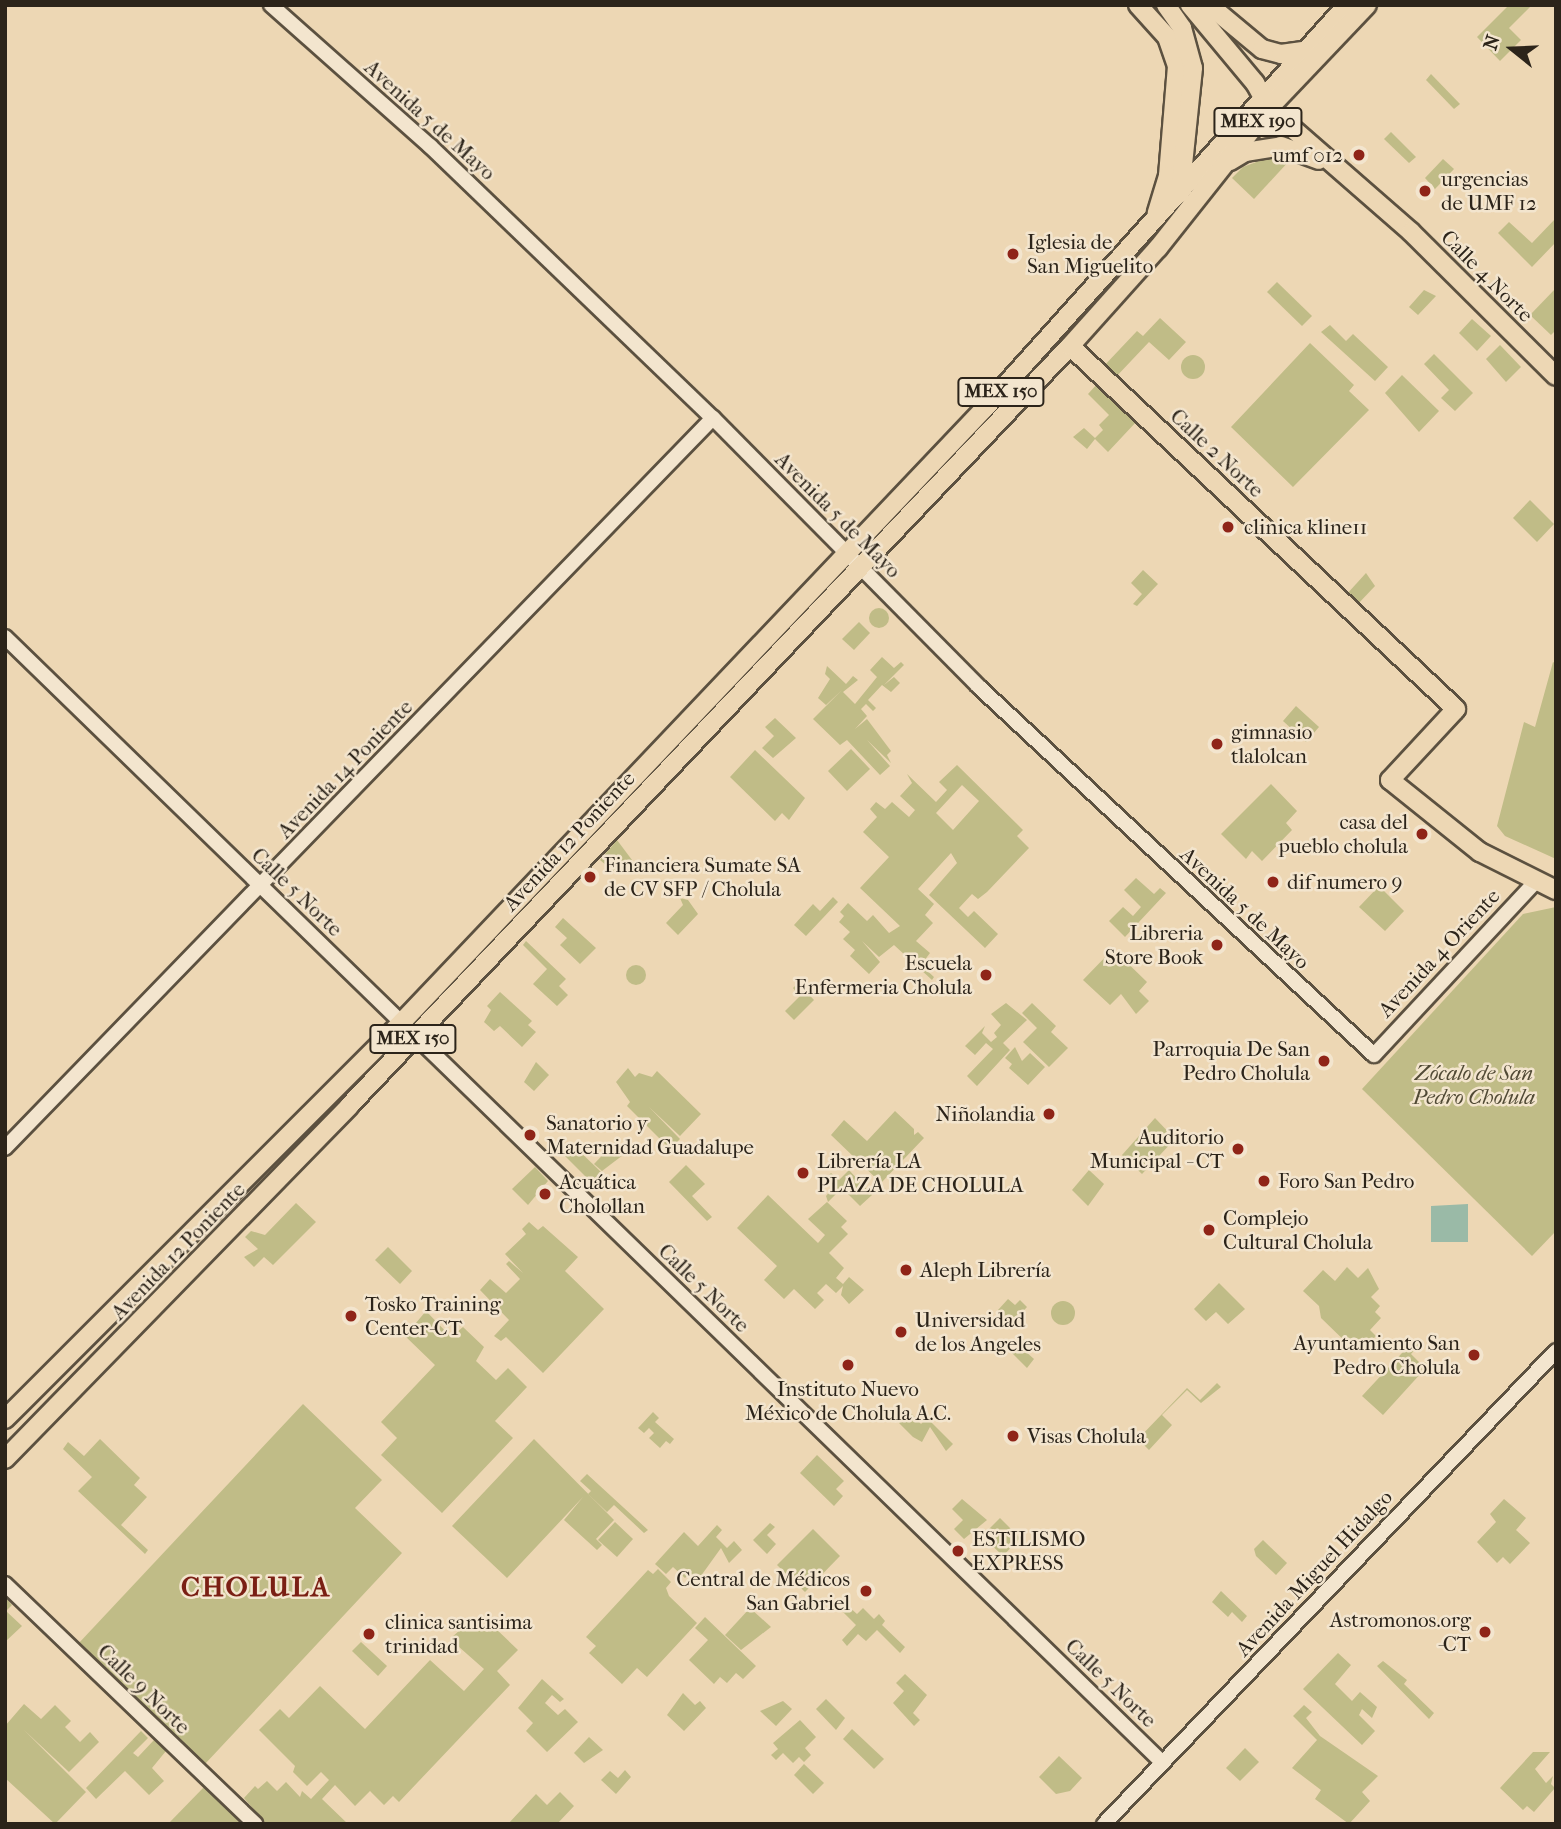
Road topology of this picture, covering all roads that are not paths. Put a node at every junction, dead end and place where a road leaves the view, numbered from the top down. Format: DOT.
graph roads {
  1 [pos="271,5"];
  2 [pos="1139,5"];
  3 [pos="1166,5"];
  4 [pos="1190,5"];
  5 [pos="1209,5"];
  6 [pos="1347,5"];
  7 [pos="1367,5"];
  8 [pos="1303,51"];
  9 [pos="1266,102"];
  10 [pos="1224,165"];
  11 [pos="1336,168"];
  12 [pos="1180,191"];
  13 [pos="1153,226"];
  14 [pos="1158,248"];
  15 [pos="1070,346"];
  16 [pos="1556,376"];
  17 [pos="713,418"];
  18 [pos="845,553"];
  19 [pos="859,567"];
  20 [pos="5,637"];
  21 [pos="1535,881"];
  22 [pos="259,886"];
  23 [pos="1556,890"];
  24 [pos="402,1022"];
  25 [pos="417,1035"];
  26 [pos="1374,1055"];
  27 [pos="5,1148"];
  28 [pos="1556,1351"];
  29 [pos="11,1413"];
  30 [pos="36,1427"];
  31 [pos="5,1459"];
  32 [pos="5,1584"];
  33 [pos="1163,1763"];
  34 [pos="255,1824"];
  35 [pos="1104,1824"];
  1 -- 17 [label="street, Avenida 5 de Mayo"];
  2 -- 13 [label="main road, MEX 150"];
  3 -- 12 [label="main road, MEX 150"];
  4 -- 9 [label="main road, Calle 4 Norte"];
  5 -- 8 [label="main road"];
  6 -- 8 [label="main road, MEX 190"];
  7 -- 9 [label="main road, MEX 190"];
  8 -- 9 [label="main road, MEX 190"];
  9 -- 10 [label="main road, MEX 190"];
  9 -- 11 [label="main road, Calle 4 Norte"];
  9 -- 12 [label="main road, MEX 190"];
  10 -- 11 [label="main road"];
  10 -- 14 [label="main road, MEX 190"];
  11 -- 16 [label="main road, Calle 4 Norte"];
  12 -- 13 [label="main road, MEX 190"];
  12 -- 14 [label="main road, MEX 150"];
  13 -- 18 [label="main road, Avenida 12 Poniente / MEX 150"];
  14 -- 15 [label="main road, Avenida 12 Poniente / MEX 150"];
  15 -- 19 [label="main road, Avenida 12 Poniente / MEX 150"];
  15 -- 21 [label="main road, Calle 2 Norte"];
  17 -- 18 [label="street, Avenida 5 de Mayo"];
  17 -- 22 [label="street, Avenida 14 Poniente"];
  18 -- 19 [label="street, Avenida 5 de Mayo"];
  18 -- 24 [label="main road, Avenida 12 Poniente / MEX 150"];
  19 -- 25 [label="main road, Avenida 12 Poniente / MEX 150"];
  19 -- 26 [label="street, Avenida 5 de Mayo"];
  20 -- 22 [label="street, Calle 5 Norte"];
  21 -- 23 [label="main road"];
  21 -- 26 [label="street, Avenida 4 Oriente"];
  22 -- 24 [label="street, Calle 5 Norte"];
  22 -- 27 [label="street, Avenida 14 Poniente"];
  24 -- 25 [label="street, Calle 5 Norte"];
  24 -- 29 [label="main road, Avenida 12 Poniente / MEX 150"];
  25 -- 30 [label="main road, Avenida 12 Poniente / MEX 150"];
  25 -- 33 [label="street, Calle 5 Norte"];
  28 -- 33 [label="street, Avenida Miguel Hidalgo"];
  29 -- 30 [label="main road"];
  30 -- 31 [label="main road, Avenida 12 Poniente / MEX 150"];
  32 -- 34 [label="street, Calle 9 Norte"];
  33 -- 35 [label="street, Avenida Miguel Hidalgo"];
}
